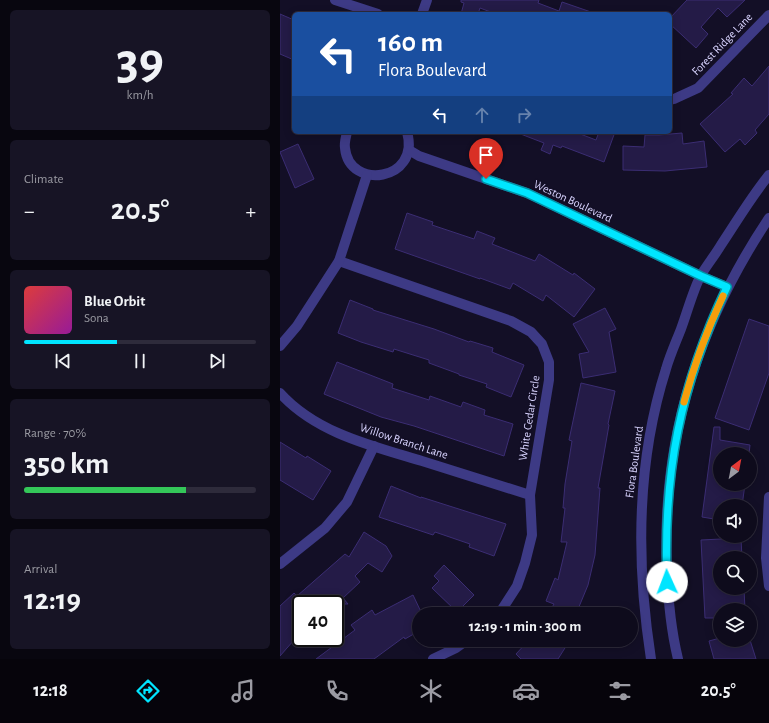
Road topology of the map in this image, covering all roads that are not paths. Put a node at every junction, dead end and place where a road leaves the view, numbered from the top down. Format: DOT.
graph roads {
  1 [pos="335,0"];
  2 [pos="426,0"];
  3 [pos="372,12"];
  4 [pos="423,12"];
  5 [pos="769,15"];
  6 [pos="672,100"];
  7 [pos="347,134"];
  8 [pos="408,134"];
  9 [pos="409,150"];
  10 [pos="367,175"];
  11 [pos="769,175"];
  12 [pos="769,218"];
  13 [pos="339,261"];
  14 [pos="701,276"];
  15 [pos="727,287"];
  16 [pos="280,346"];
  17 [pos="280,393"];
  18 [pos="374,446"];
  19 [pos="530,495"];
  20 [pos="769,497"];
  21 [pos="280,564"];
  22 [pos="769,586"];
  23 [pos="504,607"];
  24 [pos="457,647"];
  25 [pos="433,659"];
  26 [pos="651,659"];
  27 [pos="678,659"];
  1 -- 3 [label="street"];
  2 -- 4 [label="street"];
  5 -- 6 [label="street, Forest Ridge Lane"];
  7 -- 10 [label="street"];
  8 -- 9 [label="street"];
  9 -- 10 [label="street"];
  9 -- 14 [label="street, Weston Boulevard"];
  10 -- 13 [label="street"];
  11 -- 14 [label="street, Flora Boulevard"];
  12 -- 15 [label="street"];
  13 -- 16 [label="street"];
  13 -- 19 [label="street, White Cedar Circle"];
  14 -- 15 [label="street"];
  14 -- 26 [label="street, Flora Boulevard"];
  15 -- 27 [label="street"];
  17 -- 18 [label="street, Willow Branch Lane"];
  18 -- 19 [label="street, Willow Branch Lane"];
  18 -- 21 [label="street"];
  19 -- 23 [label="street, White Cedar Circle"];
  20 -- 22 [label="street"];
  24 -- 25 [label="street"];
}
